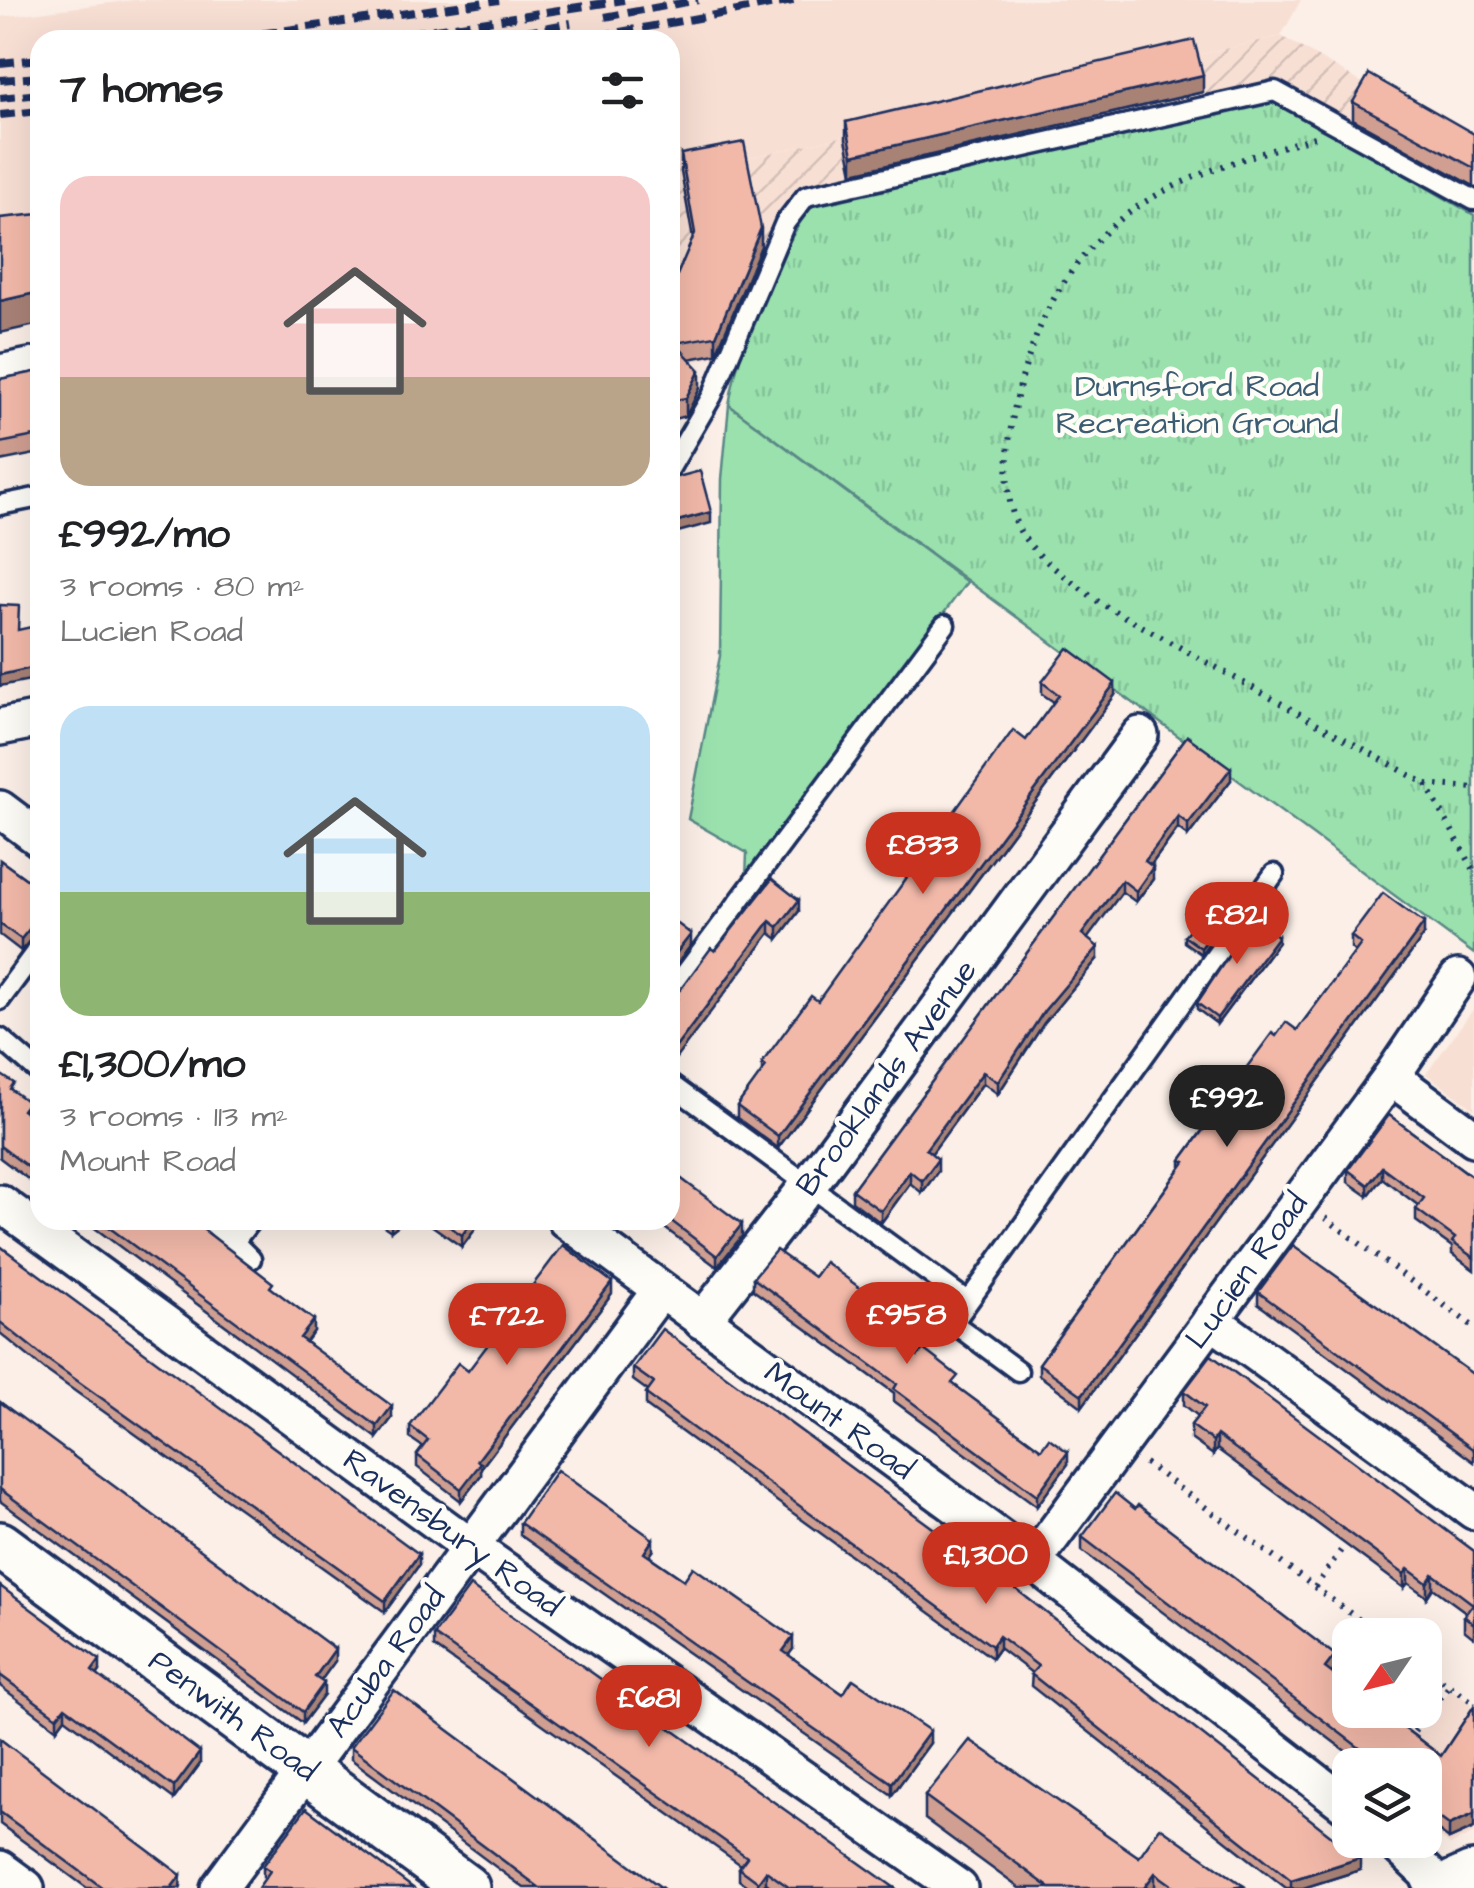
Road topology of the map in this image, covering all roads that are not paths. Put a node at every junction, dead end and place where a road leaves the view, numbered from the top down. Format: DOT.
graph roads {
  1 [pos="1474,200"];
  2 [pos="30,367"];
  3 [pos="0,373"];
  4 [pos="680,451"];
  5 [pos="30,499"];
  6 [pos="0,505"];
  7 [pos="945,625"];
  8 [pos="30,720"];
  9 [pos="0,728"];
  10 [pos="1140,735"];
  11 [pos="0,809"];
  12 [pos="30,832"];
  13 [pos="1274,874"];
  14 [pos="30,960"];
  15 [pos="1458,978"];
  16 [pos="680,981"];
  17 [pos="0,1000"];
  18 [pos="0,1038"];
  19 [pos="30,1064"];
  20 [pos="1391,1076"];
  21 [pos="680,1091"];
  22 [pos="1474,1138"];
  23 [pos="808,1186"];
  24 [pos="0,1204"];
  25 [pos="30,1226"];
  26 [pos="36,1230"];
  27 [pos="220,1230"];
  28 [pos="244,1230"];
  29 [pos="579,1230"];
  30 [pos="234,1242"];
  31 [pos="251,1259"];
  32 [pos="660,1291"];
  33 [pos="967,1301"];
  34 [pos="1211,1320"];
  35 [pos="702,1321"];
  36 [pos="1018,1371"];
  37 [pos="1474,1511"];
  38 [pos="0,1545"];
  39 [pos="471,1547"];
  40 [pos="1033,1562"];
  41 [pos="307,1770"];
  42 [pos="1332,1794"];
  43 [pos="1411,1858"];
  44 [pos="0,1869"];
  45 [pos="1474,1880"];
  46 [pos="26,1888"];
  47 [pos="220,1888"];
  48 [pos="466,1888"];
  49 [pos="959,1888"];
  50 [pos="1434,1888"];
  51 [pos="1456,1888"];
  1 -- 4 [label="lane"];
  2 -- 3 [label="street"];
  5 -- 6 [label="lane"];
  7 -- 16 [label="lane"];
  8 -- 9 [label="street"];
  10 -- 23 [label="street, Brooklands Avenue"];
  11 -- 12 [label="street"];
  13 -- 33 [label="lane"];
  14 -- 17 [label="lane"];
  15 -- 20 [label="street, Lucien Road"];
  18 -- 19 [label="lane"];
  20 -- 22 [label="street"];
  20 -- 34 [label="street, Lucien Road"];
  21 -- 23 [label="lane"];
  23 -- 33 [label="lane"];
  23 -- 35 [label="street, Brooklands Avenue"];
  24 -- 25 [label="street, Ravensbury Road"];
  26 -- 39 [label="street, Ravensbury Road"];
  27 -- 30 [label="lane"];
  28 -- 30 [label="lane"];
  29 -- 32 [label="street, Mount Road"];
  30 -- 31 [label="lane"];
  32 -- 35 [label="street, Mount Road"];
  32 -- 39 [label="street, Acuba Road"];
  33 -- 36 [label="lane"];
  34 -- 37 [label="street"];
  34 -- 40 [label="street, Lucien Road"];
  35 -- 40 [label="street, Mount Road"];
  38 -- 41 [label="street, Penwith Road"];
  39 -- 41 [label="street, Acuba Road"];
  39 -- 49 [label="street, Ravensbury Road"];
  40 -- 42 [label="street, Mount Road"];
  41 -- 47 [label="street, Acuba Road"];
  41 -- 48 [label="street, Penwith Road"];
  43 -- 50 [label="street"];
  44 -- 46 [label="street"];
  45 -- 51 [label="main road"];
}
